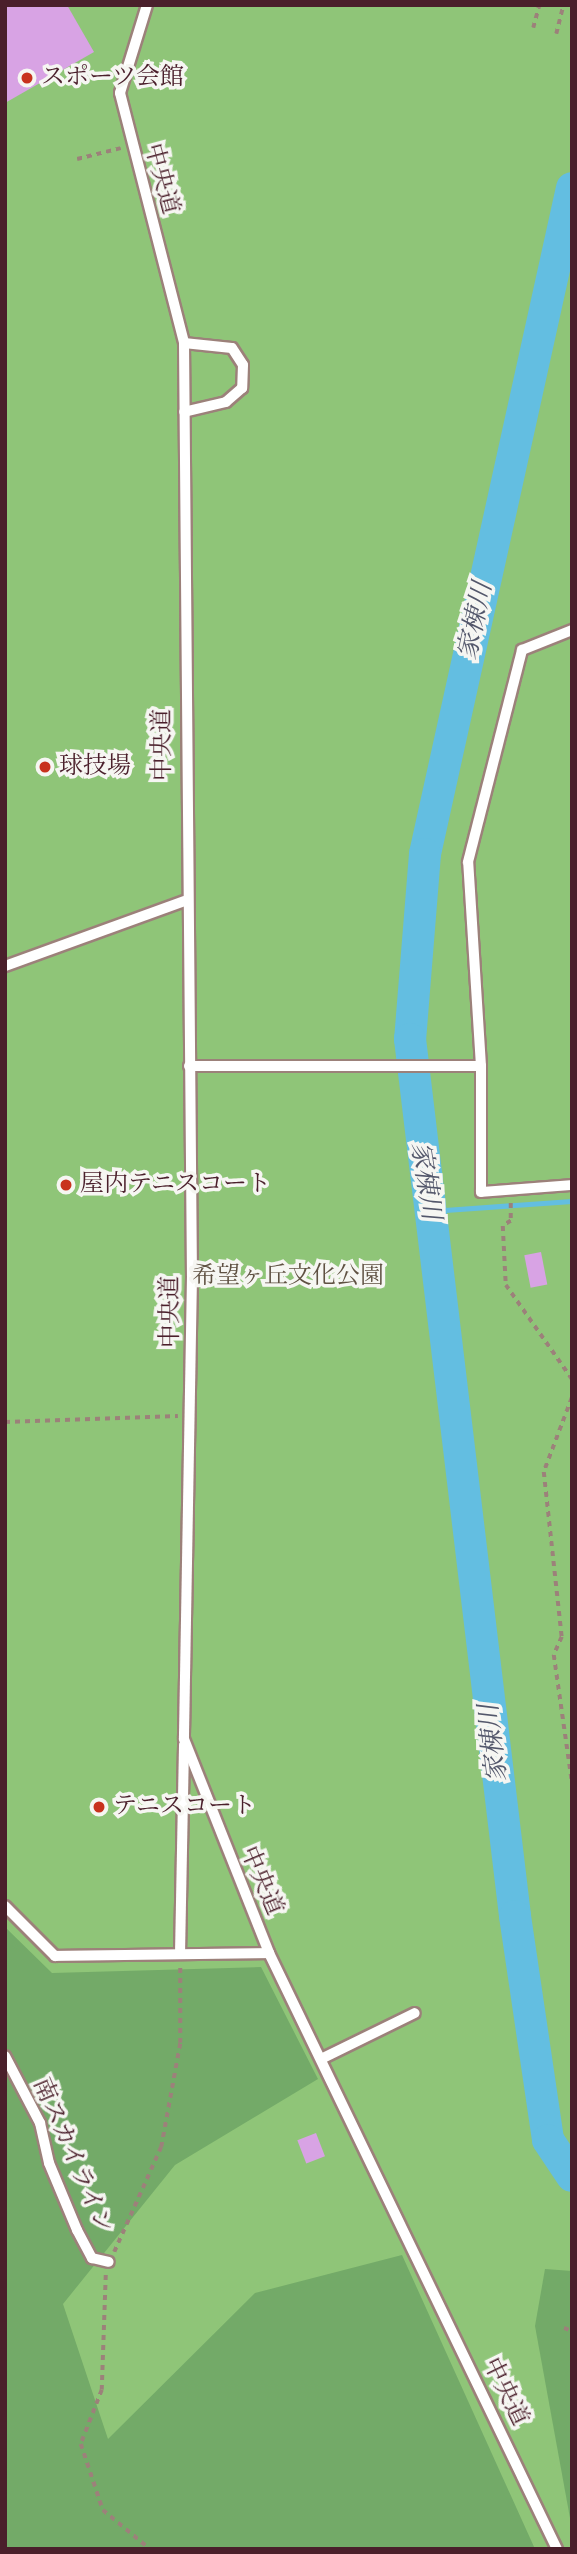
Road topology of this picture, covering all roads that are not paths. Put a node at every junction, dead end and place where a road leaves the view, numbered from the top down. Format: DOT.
graph roads {
  1 [pos="147,5"];
  2 [pos="184,343"];
  3 [pos="184,412"];
  4 [pos="572,630"];
  5 [pos="185,901"];
  6 [pos="5,966"];
  7 [pos="189,1066"];
  8 [pos="481,1066"];
  9 [pos="572,1185"];
  10 [pos="184,1739"];
  11 [pos="5,1906"];
  12 [pos="269,1953"];
  13 [pos="180,1954"];
  14 [pos="415,2012"];
  15 [pos="5,2056"];
  16 [pos="323,2058"];
  17 [pos="109,2262"];
  18 [pos="557,2549"];
  1 -- 2 [label="lane, 中央道"];
  2 -- 3 [label="lane, 中央道"];
  2 -- 3 [label="lane"];
  3 -- 5 [label="lane, 中央道"];
  4 -- 8 [label="lane"];
  5 -- 6 [label="lane"];
  5 -- 7 [label="lane, 中央道"];
  7 -- 8 [label="lane"];
  7 -- 10 [label="lane, 中央道"];
  8 -- 9 [label="lane"];
  10 -- 12 [label="lane, 中央道"];
  10 -- 13 [label="lane"];
  11 -- 13 [label="lane"];
  12 -- 13 [label="lane"];
  12 -- 16 [label="lane, 中央道"];
  14 -- 16 [label="lane"];
  15 -- 17 [label="lane, 南スカイライン"];
  16 -- 18 [label="lane, 中央道"];
}
